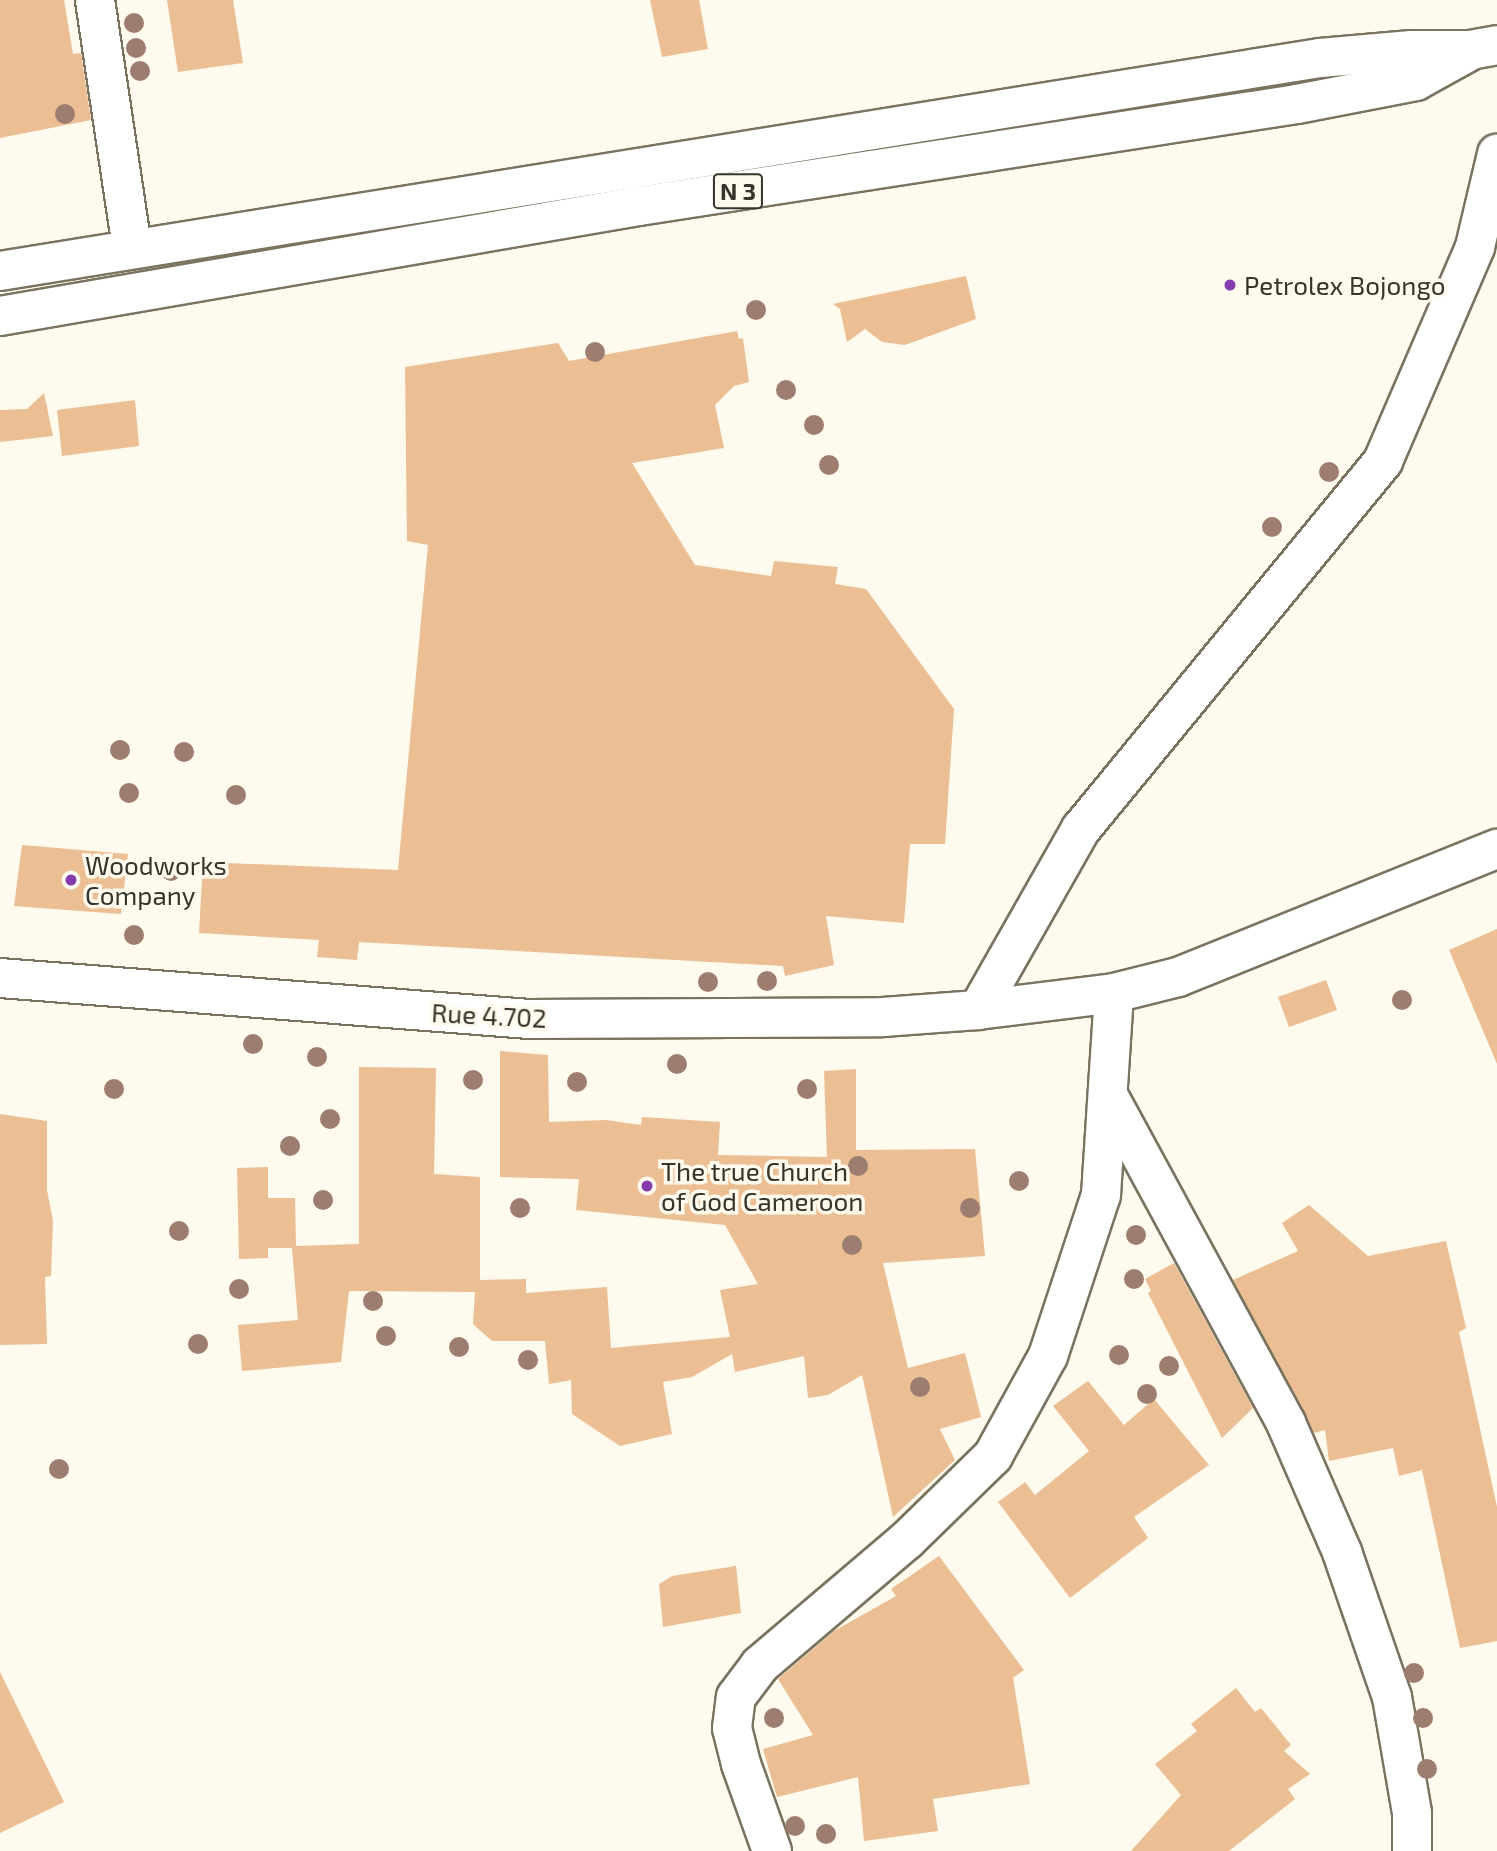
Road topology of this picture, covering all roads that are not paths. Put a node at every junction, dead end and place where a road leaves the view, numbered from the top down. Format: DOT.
graph roads {
  1 [pos="95,0"];
  2 [pos="1483,48"];
  3 [pos="1497,154"];
  4 [pos="132,248"];
  5 [pos="0,271"];
  6 [pos="0,316"];
  7 [pos="1497,849"];
  8 [pos="0,978"];
  9 [pos="1114,993"];
  10 [pos="978,1010"];
  11 [pos="1108,1095"];
  12 [pos="772,1851"];
  13 [pos="1412,1851"];
  1 -- 4 [label="main road"];
  2 -- 4 [label="main road, N 3"];
  2 -- 6 [label="main road, N 3"];
  3 -- 10 [label="main road"];
  4 -- 5 [label="main road, N 3"];
  7 -- 9 [label="main road, Rue 4.702"];
  8 -- 10 [label="main road, Rue 4.702"];
  9 -- 10 [label="main road, Rue 4.702"];
  9 -- 11 [label="main road"];
  11 -- 12 [label="main road"];
  11 -- 13 [label="main road"];
}
